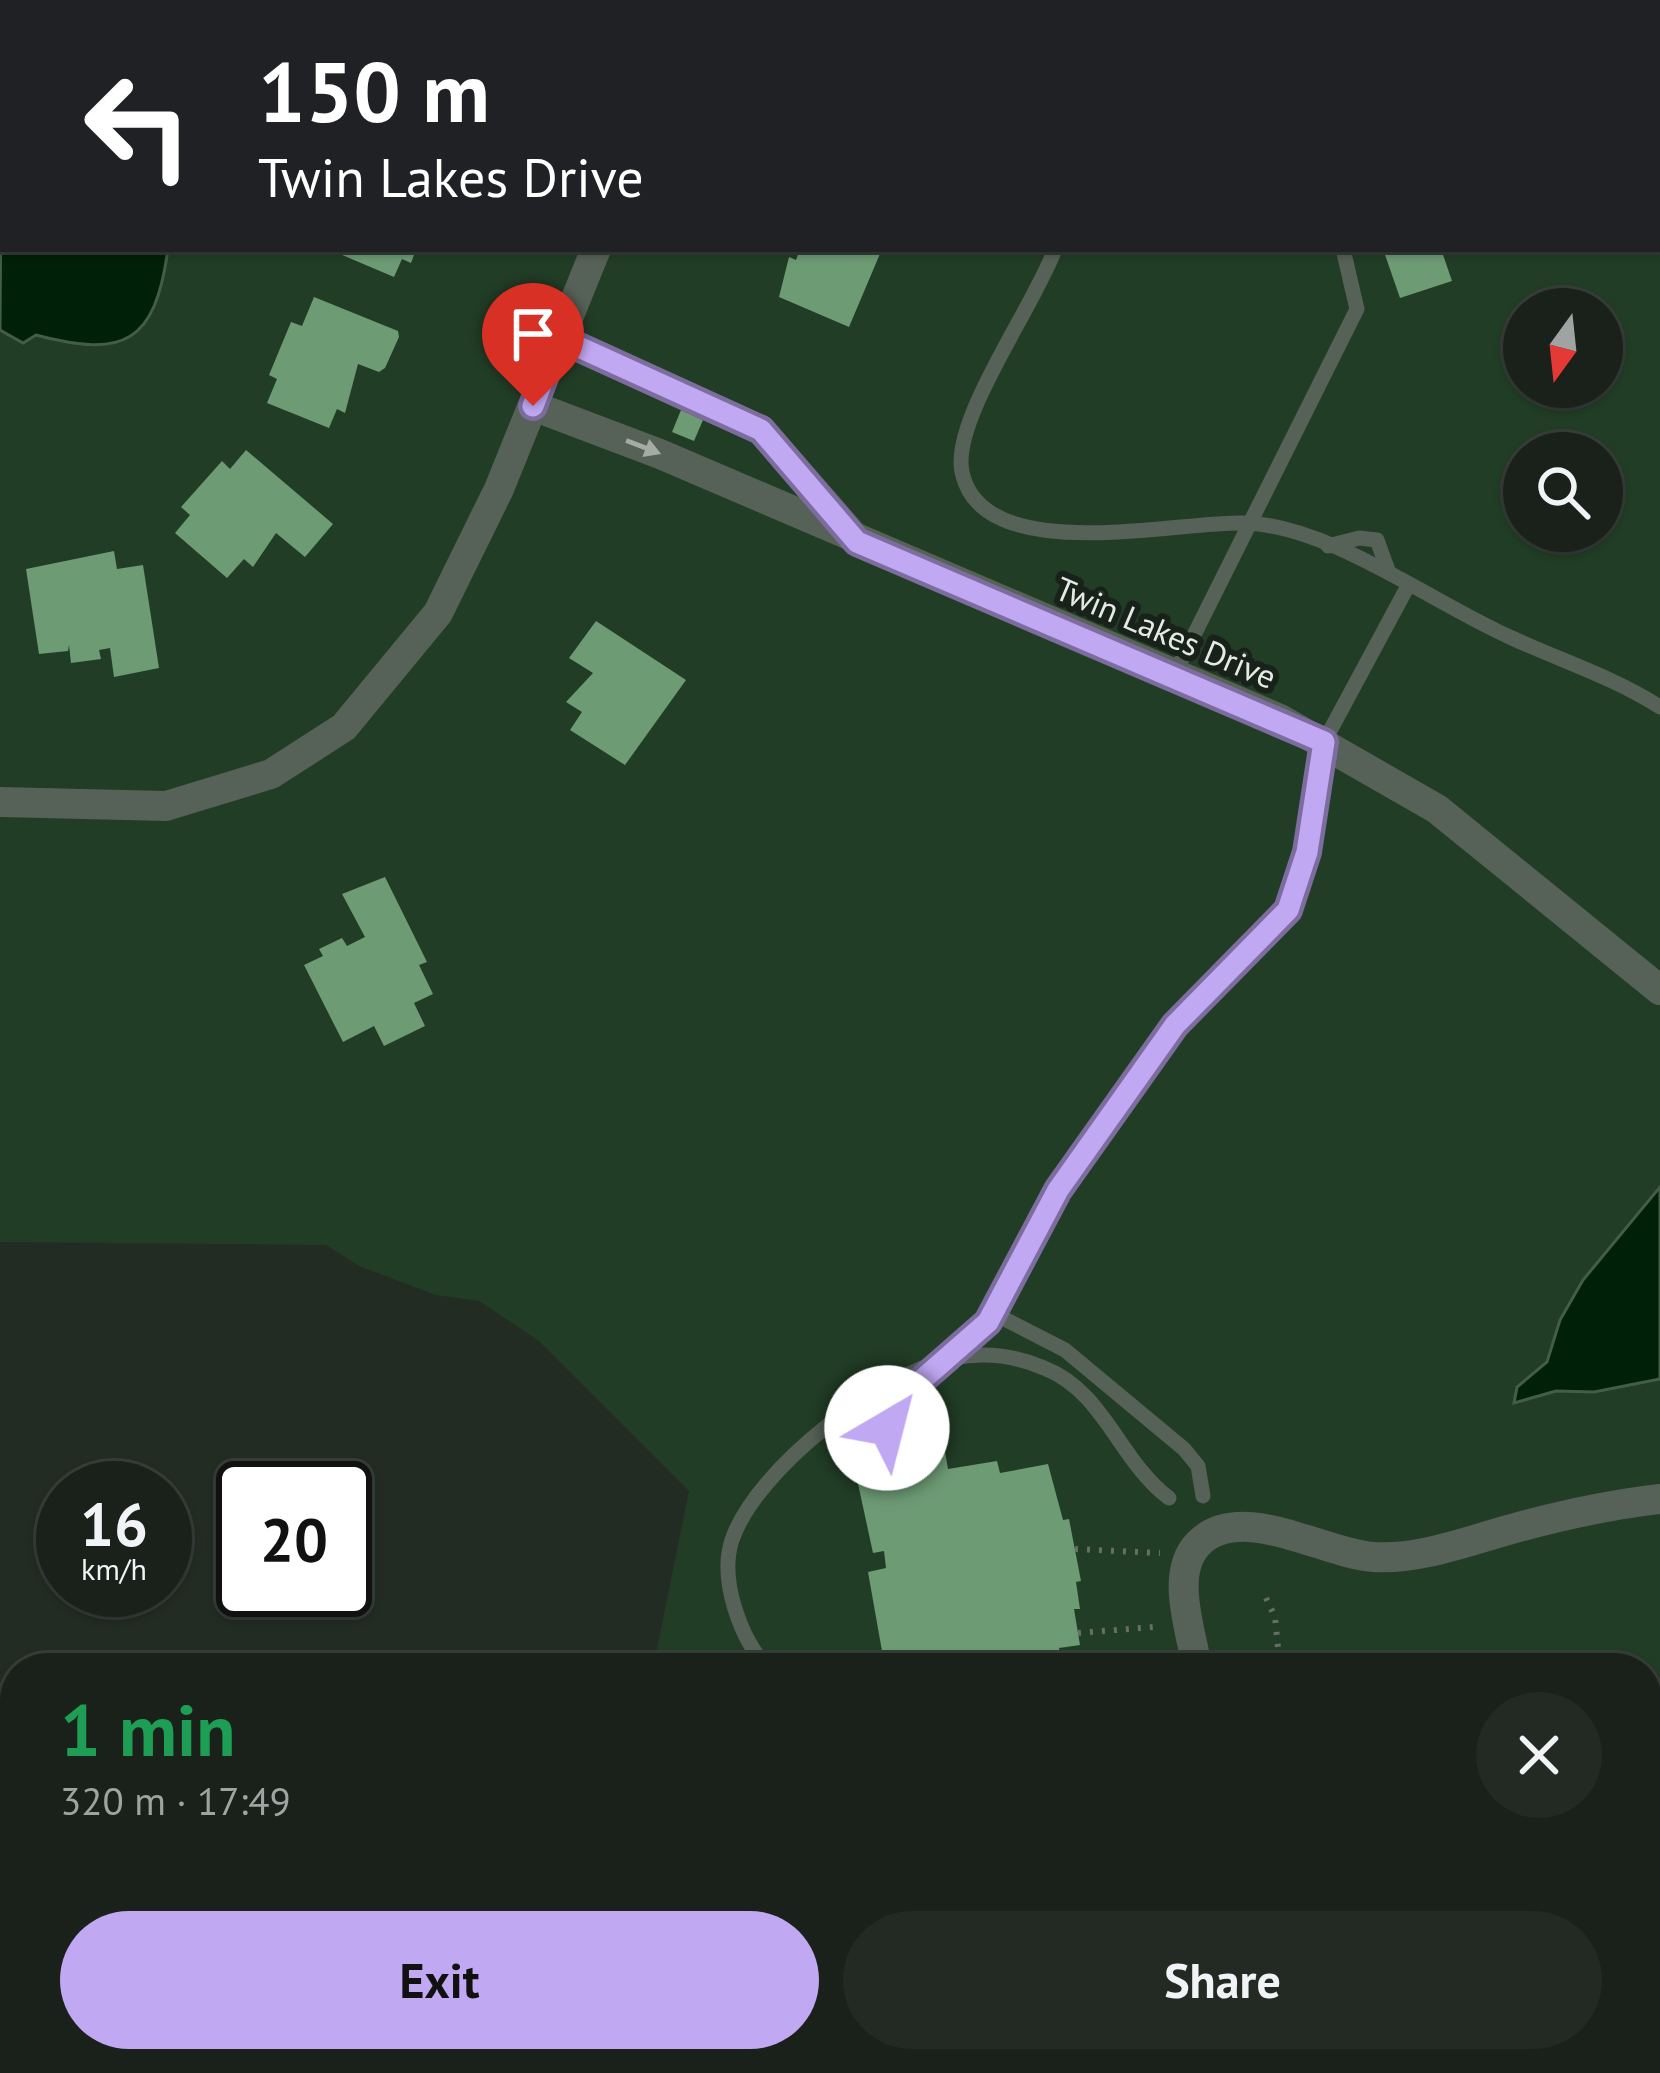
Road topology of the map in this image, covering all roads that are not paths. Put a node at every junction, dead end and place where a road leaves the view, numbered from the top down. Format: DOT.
graph roads {
  1 [pos="595,252"];
  2 [pos="1053,252"];
  3 [pos="1344,252"];
  4 [pos="559,338"];
  5 [pos="533,406"];
  6 [pos="1252,523"];
  7 [pos="857,542"];
  8 [pos="1328,546"];
  9 [pos="1389,573"];
  10 [pos="1409,584"];
  11 [pos="1174,675"];
  12 [pos="1660,707"];
  13 [pos="1324,742"];
  14 [pos="0,802"];
  15 [pos="1660,990"];
  16 [pos="993,1313"];
  17 [pos="951,1358"];
  18 [pos="891,1448"];
  19 [pos="1203,1496"];
  20 [pos="1169,1498"];
  21 [pos="1660,1499"];
  22 [pos="761,1653"];
  23 [pos="1195,1653"];
  1 -- 4 [label="street"];
  2 -- 6 [label="lane"];
  3 -- 6 [label="lane"];
  4 -- 5 [label="street"];
  4 -- 7 [label="street, Twin Lakes Drive"];
  5 -- 7 [label="street, Twin Lakes Drive, one-way"];
  5 -- 14 [label="street"];
  6 -- 8 [label="lane"];
  6 -- 11 [label="lane"];
  7 -- 11 [label="street, Twin Lakes Drive"];
  8 -- 9 [label="lane"];
  8 -- 9 [label="lane"];
  9 -- 10 [label="lane"];
  10 -- 12 [label="lane"];
  10 -- 13 [label="lane"];
  11 -- 13 [label="street, Twin Lakes Drive"];
  13 -- 15 [label="street, Twin Lakes Drive"];
  13 -- 16 [label="lane"];
  16 -- 17 [label="lane"];
  16 -- 19 [label="lane"];
  17 -- 18 [label="lane"];
  17 -- 20 [label="lane"];
  17 -- 22 [label="lane"];
  21 -- 23 [label="street"];
}
